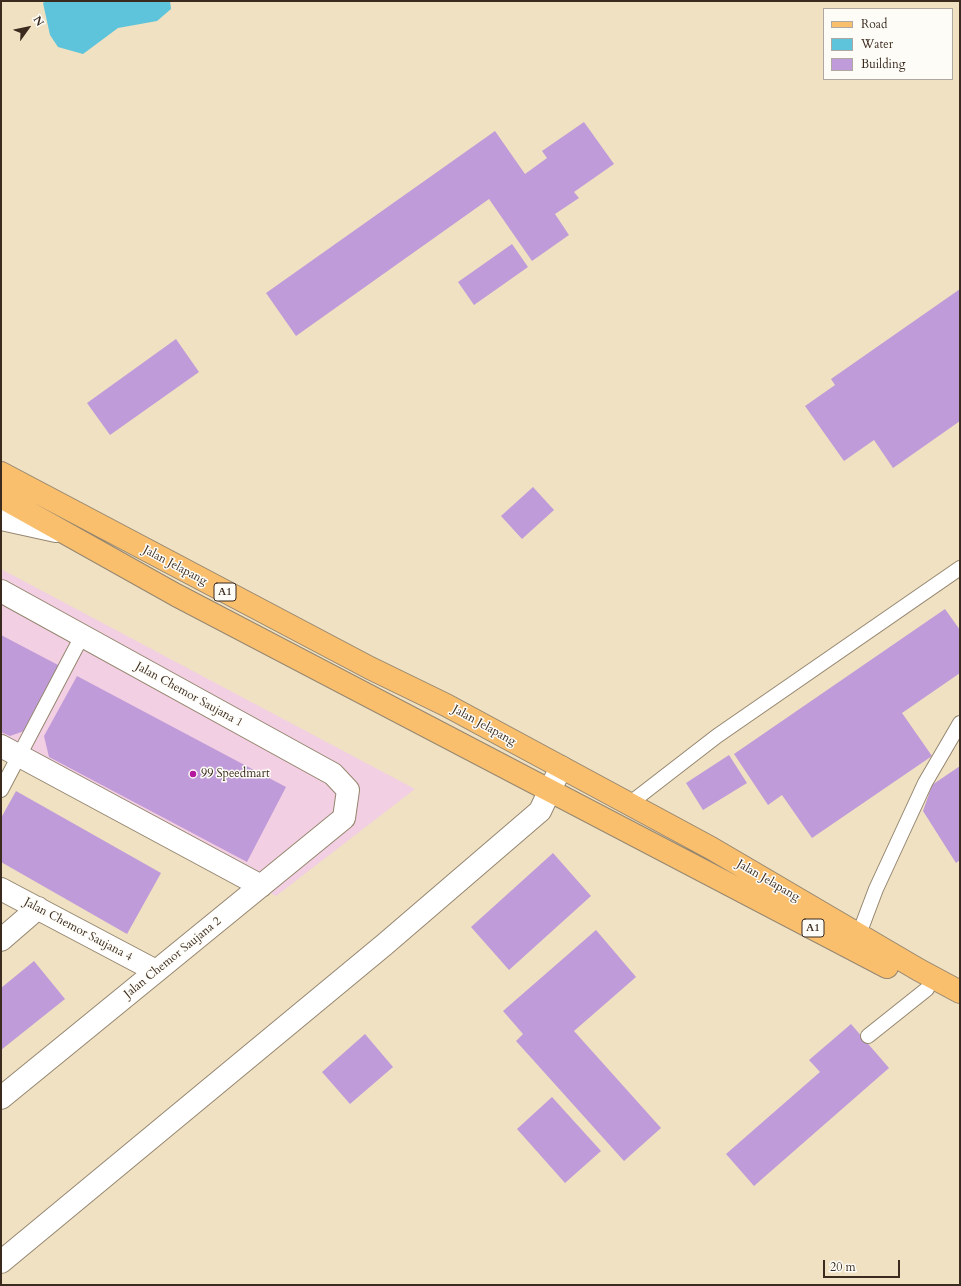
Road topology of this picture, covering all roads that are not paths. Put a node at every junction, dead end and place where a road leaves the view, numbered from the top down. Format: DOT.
graph roads {
  1 [pos="1,473"];
  2 [pos="1,497"];
  3 [pos="1,519"];
  4 [pos="69,535"];
  5 [pos="960,568"];
  6 [pos="1,591"];
  7 [pos="82,636"];
  8 [pos="960,724"];
  9 [pos="10,751"];
  10 [pos="561,767"];
  11 [pos="1,790"];
  12 [pos="548,792"];
  13 [pos="629,804"];
  14 [pos="344,818"];
  15 [pos="261,886"];
  16 [pos="1,889"];
  17 [pos="38,908"];
  18 [pos="859,934"];
  19 [pos="1,940"];
  20 [pos="156,972"];
  21 [pos="927,989"];
  22 [pos="960,992"];
  23 [pos="960,1007"];
  24 [pos="868,1036"];
  25 [pos="1,1098"];
  26 [pos="1,1262"];
  1 -- 10 [label="main road, Jalan Jelapang / A1"];
  2 -- 4 [label="main road, Jalan Jelapang / A1"];
  3 -- 4 [label="street"];
  4 -- 12 [label="main road, Jalan Jelapang / A1"];
  5 -- 13 [label="lane"];
  6 -- 7 [label="street, Jalan Chemor Saujana 1"];
  7 -- 9 [label="lane"];
  7 -- 14 [label="street, Jalan Chemor Saujana 1"];
  8 -- 18 [label="lane"];
  9 -- 11 [label="lane"];
  9 -- 15 [label="street"];
  10 -- 12 [label="street"];
  10 -- 13 [label="main road, Jalan Jelapang / A1"];
  12 -- 21 [label="main road, Jalan Jelapang / A1"];
  12 -- 26 [label="street"];
  13 -- 18 [label="main road, Jalan Jelapang / A1"];
  14 -- 15 [label="street, Jalan Chemor Saujana 2"];
  15 -- 20 [label="street, Jalan Chemor Saujana 2"];
  16 -- 17 [label="street, Jalan Chemor Saujana 4"];
  17 -- 19 [label="street"];
  17 -- 20 [label="street, Jalan Chemor Saujana 4"];
  18 -- 22 [label="main road, Jalan Jelapang / A1"];
  20 -- 25 [label="street, Jalan Chemor Saujana 2"];
  21 -- 23 [label="main road, Jalan Jelapang / A1"];
  21 -- 24 [label="lane"];
}
